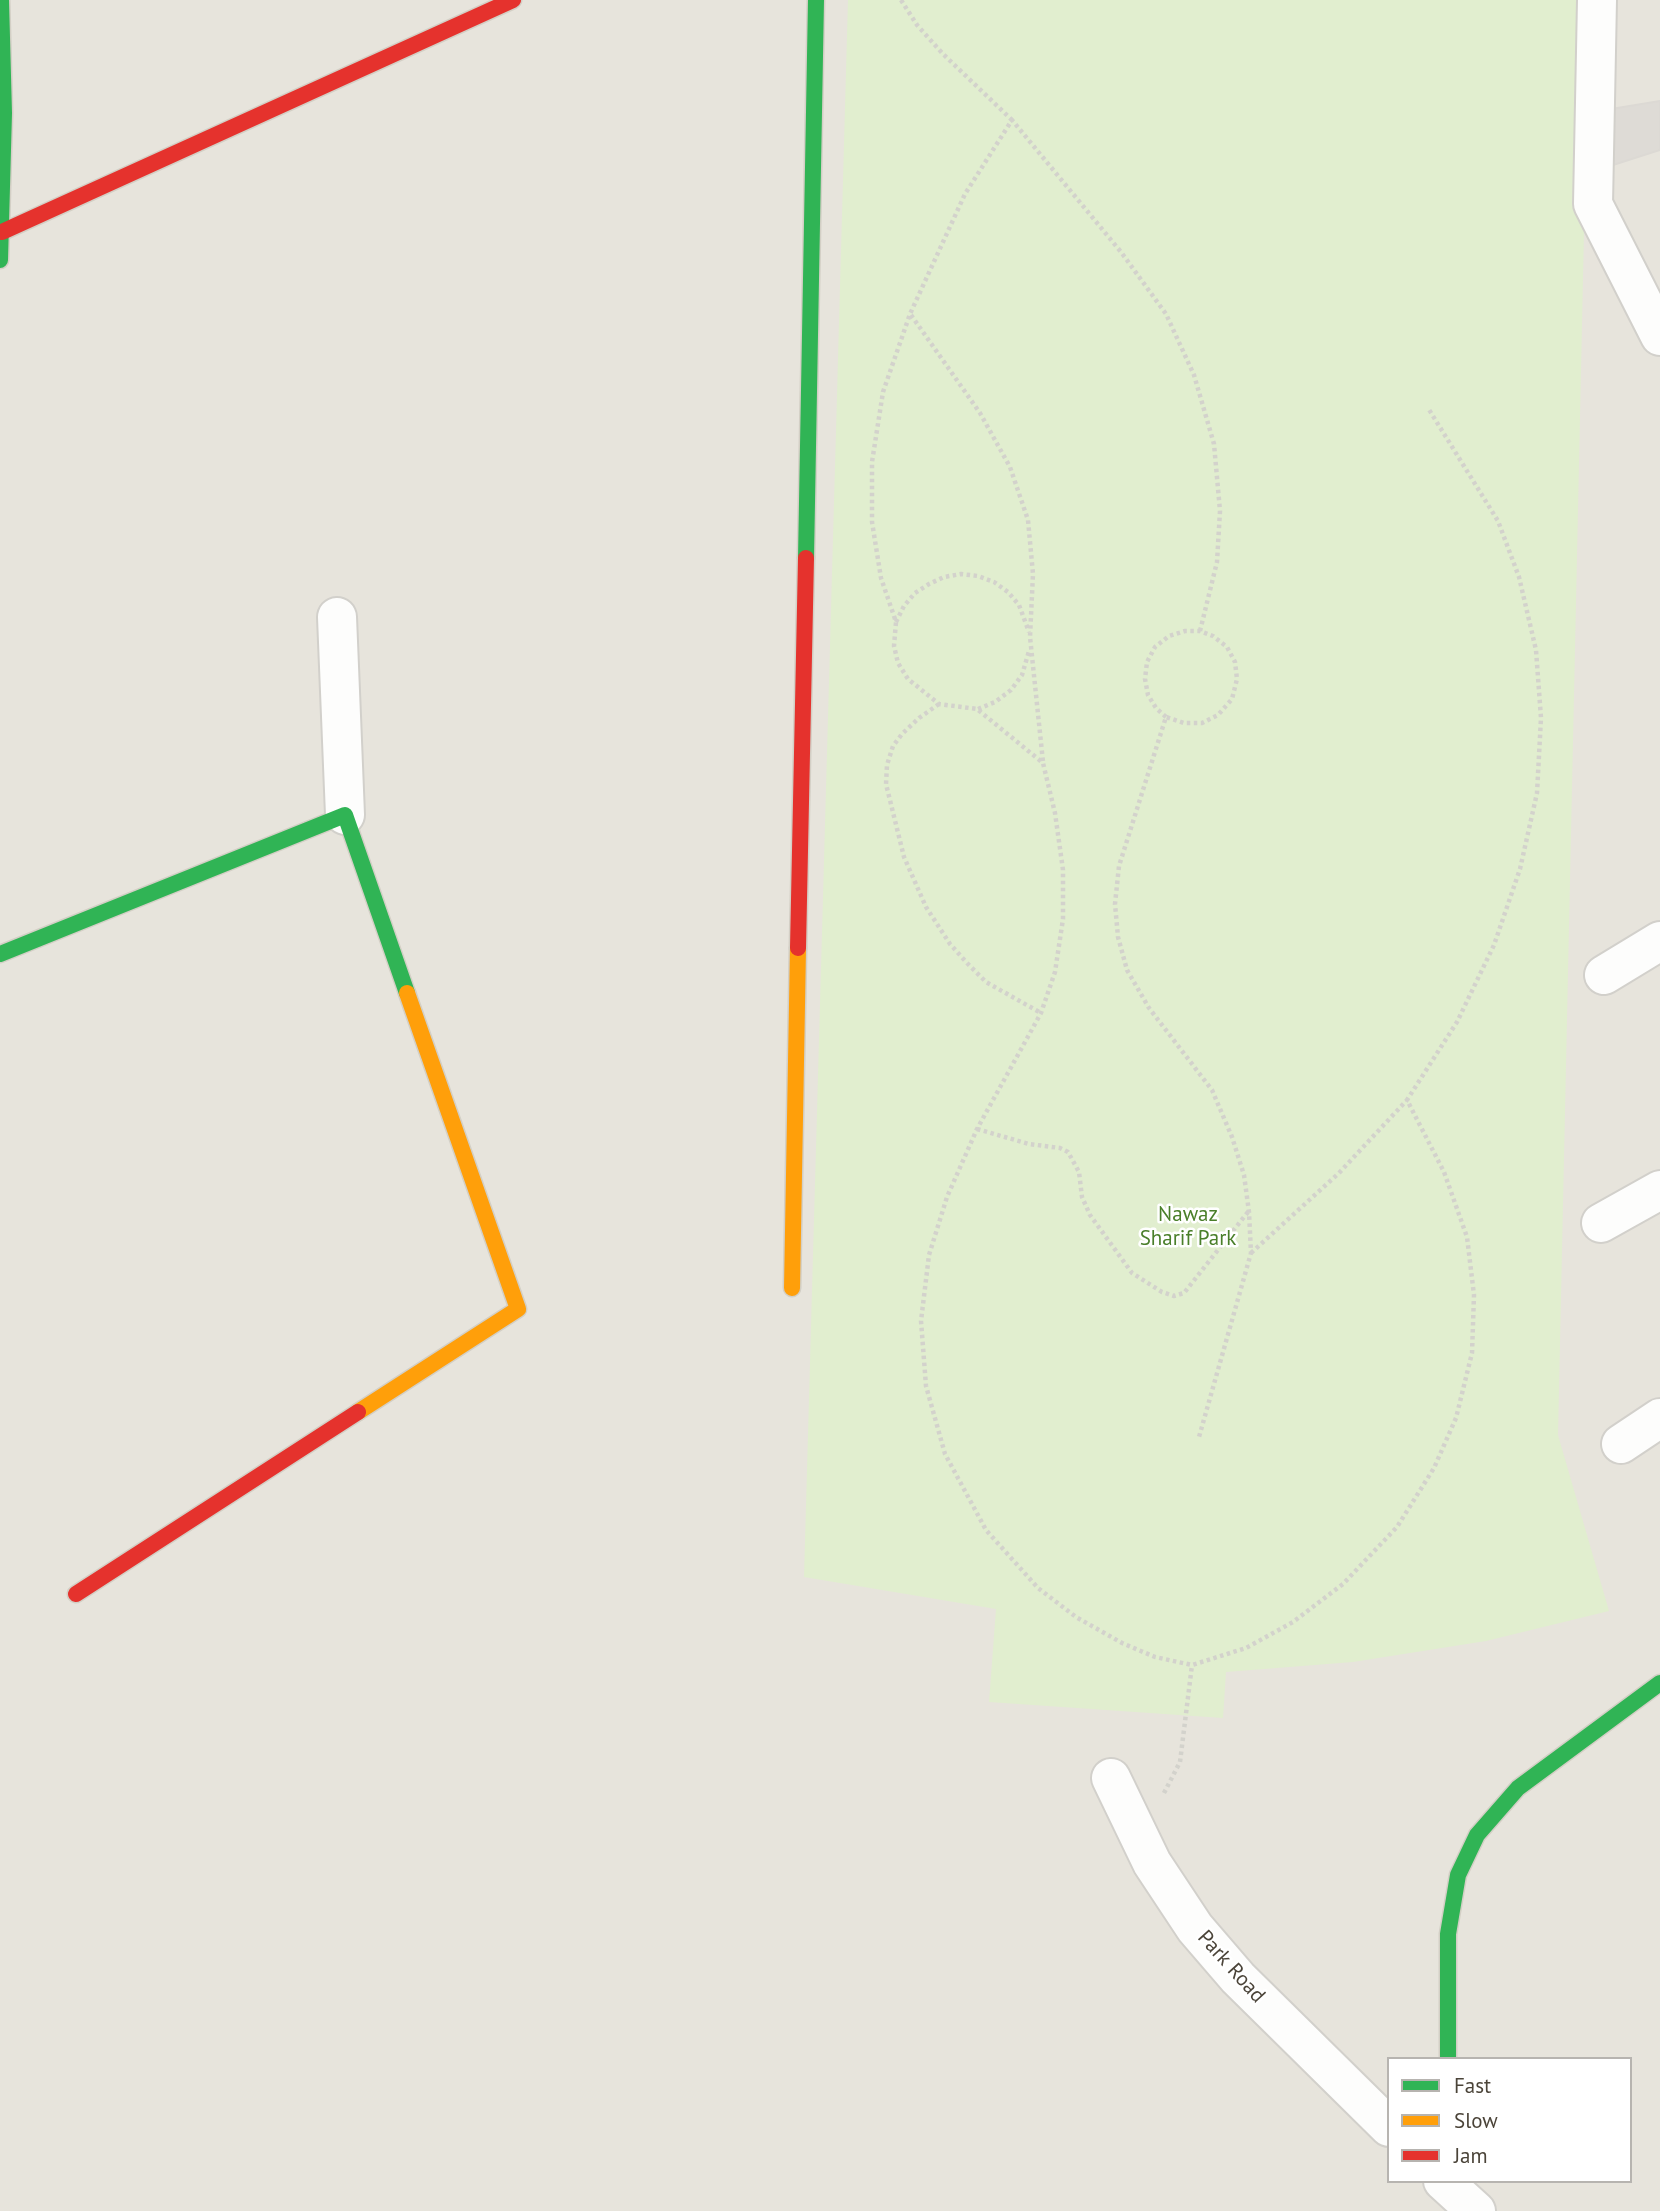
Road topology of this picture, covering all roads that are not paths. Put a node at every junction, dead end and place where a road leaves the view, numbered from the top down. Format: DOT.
graph roads {
  1 [pos="1,0"];
  2 [pos="513,0"];
  3 [pos="816,0"];
  4 [pos="1597,0"];
  5 [pos="2,114"];
  6 [pos="2,232"];
  7 [pos="0,260"];
  8 [pos="1660,335"];
  9 [pos="337,617"];
  10 [pos="345,815"];
  11 [pos="1660,941"];
  12 [pos="0,954"];
  13 [pos="1604,975"];
  14 [pos="1660,1190"];
  15 [pos="1601,1223"];
  16 [pos="792,1288"];
  17 [pos="1660,1418"];
  18 [pos="1621,1444"];
  19 [pos="76,1594"];
  20 [pos="1660,1683"];
  21 [pos="1111,1778"];
  22 [pos="1448,2057"];
  23 [pos="1387,2125"];
  1 -- 5 [label="street"];
  2 -- 6 [label="street"];
  3 -- 16 [label="street"];
  4 -- 8 [label="street"];
  5 -- 6 [label="street"];
  6 -- 7 [label="street"];
  9 -- 10 [label="street"];
  10 -- 12 [label="street"];
  10 -- 19 [label="street"];
  11 -- 13 [label="street"];
  14 -- 15 [label="street"];
  17 -- 18 [label="street"];
  20 -- 22 [label="street"];
  21 -- 23 [label="street, Park Road"];
}
